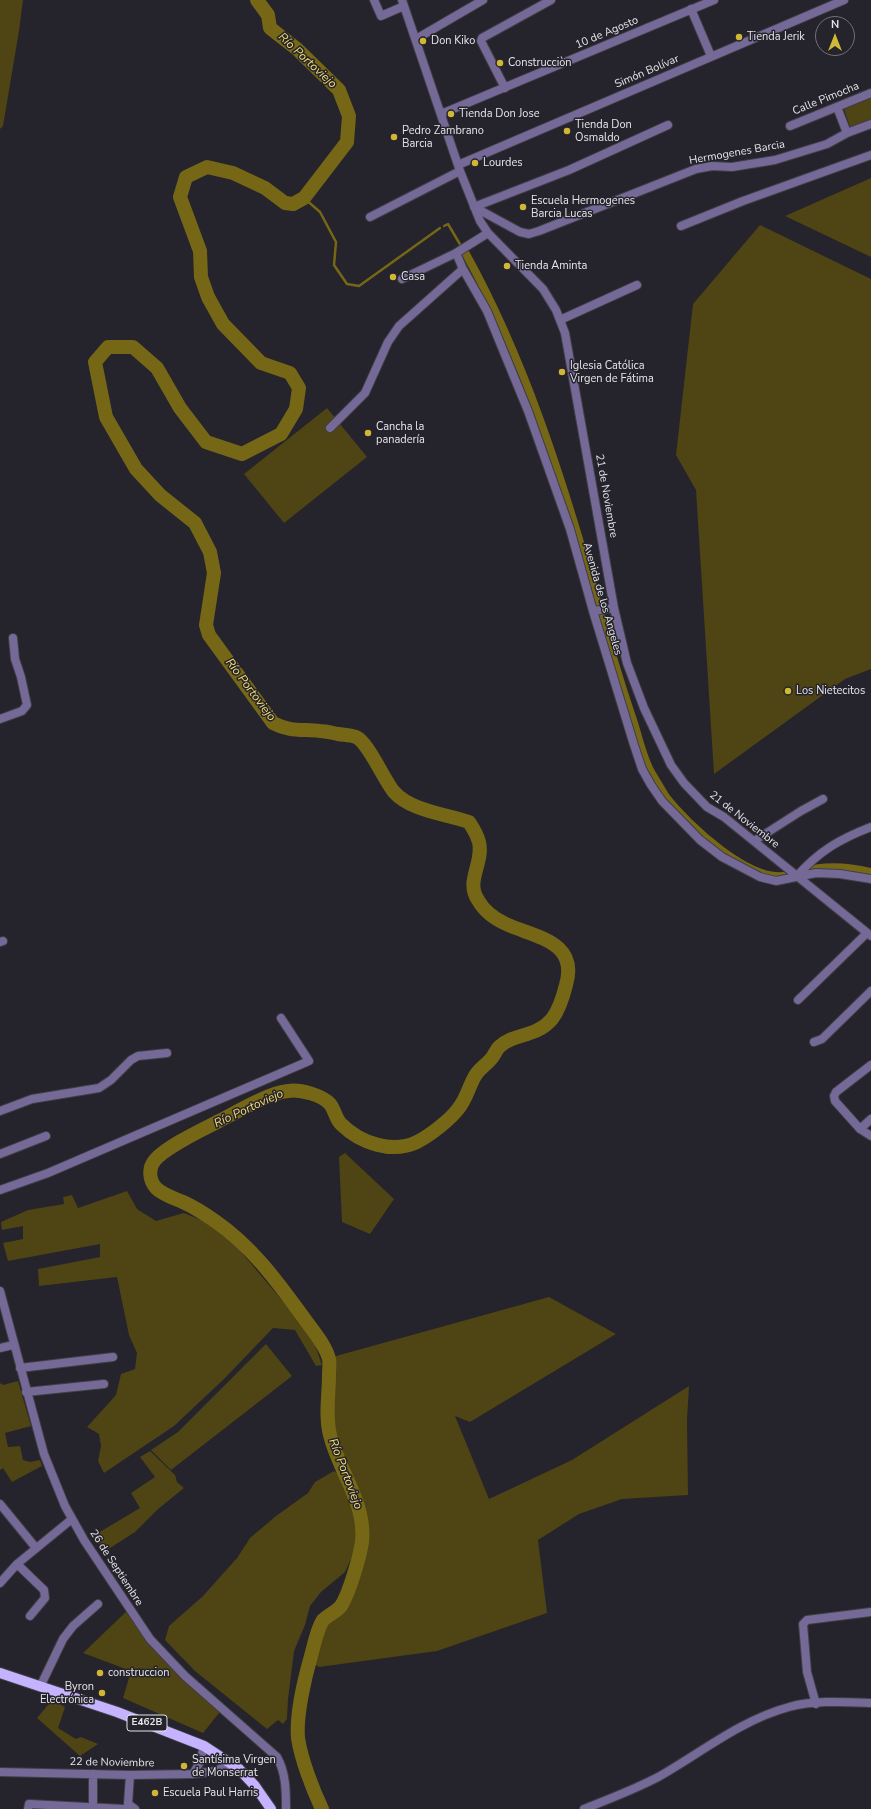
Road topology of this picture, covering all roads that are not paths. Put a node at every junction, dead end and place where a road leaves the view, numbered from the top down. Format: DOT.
graph roads {
  1 [pos="374,0"];
  2 [pos="466,0"];
  3 [pos="483,0"];
  4 [pos="551,0"];
  5 [pos="714,0"];
  6 [pos="844,0"];
  7 [pos="403,3"];
  8 [pos="470,8"];
  9 [pos="691,9"];
  10 [pos="416,39"];
  11 [pos="711,56"];
  12 [pos="506,88"];
  13 [pos="871,93"];
  14 [pos="837,107"];
  15 [pos="441,114"];
  16 [pos="871,124"];
  17 [pos="668,125"];
  18 [pos="790,126"];
  19 [pos="847,133"];
  20 [pos="871,155"];
  21 [pos="459,168"];
  22 [pos="474,207"];
  23 [pos="370,217"];
  24 [pos="681,226"];
  25 [pos="488,233"];
  26 [pos="456,253"];
  27 [pos="463,269"];
  28 [pos="402,279"];
  29 [pos="637,285"];
  30 [pos="560,320"];
  31 [pos="330,428"];
  32 [pos="602,610"];
  33 [pos="13,638"];
  34 [pos="0,719"];
  35 [pos="823,799"];
  36 [pos="871,827"];
  37 [pos="754,841"];
  38 [pos="797,876"];
  39 [pos="871,879"];
  40 [pos="869,935"];
  41 [pos="871,991"];
  42 [pos="798,1000"];
  43 [pos="281,1018"];
  44 [pos="814,1042"];
  45 [pos="167,1053"];
  46 [pos="871,1065"];
  47 [pos="0,1111"];
  48 [pos="871,1119"];
  49 [pos="860,1129"];
  50 [pos="46,1136"];
  51 [pos="871,1136"];
  52 [pos="0,1154"];
  53 [pos="0,1190"];
  54 [pos="0,1291"];
  55 [pos="13,1345"];
  56 [pos="0,1348"];
  57 [pos="112,1357"];
  58 [pos="20,1368"];
  59 [pos="104,1384"];
  60 [pos="26,1392"];
  61 [pos="0,1504"];
  62 [pos="72,1519"];
  63 [pos="36,1548"];
  64 [pos="17,1564"];
  65 [pos="0,1582"];
  66 [pos="98,1604"];
  67 [pos="871,1612"];
  68 [pos="30,1616"];
  69 [pos="0,1673"];
  70 [pos="40,1686"];
  71 [pos="871,1703"];
  72 [pos="816,1704"];
  73 [pos="204,1746"];
  74 [pos="231,1764"];
  75 [pos="0,1772"];
  76 [pos="93,1774"];
  77 [pos="193,1774"];
  78 [pos="130,1775"];
  79 [pos="93,1808"];
  80 [pos="28,1809"];
  81 [pos="124,1809"];
  82 [pos="135,1809"];
  83 [pos="271,1809"];
  84 [pos="286,1809"];
  85 [pos="584,1809"];
  1 -- 7 [label="street"];
  2 -- 8 [label="street"];
  3 -- 8 [label="street"];
  4 -- 12 [label="street"];
  5 -- 9 [label="street, 10 de Agosto"];
  6 -- 11 [label="street, Simón Bolívar"];
  7 -- 10 [label="street, 21 de Noviembre"];
  8 -- 10 [label="street"];
  9 -- 11 [label="street"];
  9 -- 12 [label="street, 10 de Agosto"];
  10 -- 15 [label="street, 21 de Noviembre"];
  11 -- 21 [label="street, Simón Bolívar"];
  12 -- 15 [label="street, 10 de Agosto"];
  13 -- 14 [label="street, Calle Pimocha"];
  14 -- 18 [label="street, Calle Pimocha"];
  14 -- 19 [label="street"];
  15 -- 21 [label="street, 21 de Noviembre"];
  16 -- 19 [label="street, Hermogenes Barcia"];
  17 -- 22 [label="street"];
  19 -- 22 [label="street, Hermogenes Barcia"];
  20 -- 24 [label="street"];
  21 -- 22 [label="street, 21 de Noviembre"];
  21 -- 23 [label="street, Simón Bolívar"];
  22 -- 25 [label="street, 21 de Noviembre"];
  25 -- 26 [label="street"];
  25 -- 30 [label="street, 21 de Noviembre"];
  26 -- 27 [label="street, Avenida de los Angeles"];
  26 -- 28 [label="street"];
  27 -- 31 [label="street"];
  27 -- 32 [label="street, Avenida de los Angeles"];
  29 -- 30 [label="street"];
  30 -- 32 [label="street, 21 de Noviembre"];
  32 -- 37 [label="street, 21 de Noviembre"];
  32 -- 38 [label="street, Avenida de los Angeles"];
  33 -- 34 [label="street"];
  35 -- 37 [label="street"];
  36 -- 38 [label="street"];
  37 -- 38 [label="street, 21 de Noviembre"];
  38 -- 39 [label="street, Avenida de los Angeles"];
  38 -- 40 [label="street, 21 de Noviembre"];
  40 -- 42 [label="street"];
  41 -- 44 [label="street"];
  43 -- 53 [label="street"];
  45 -- 47 [label="street"];
  46 -- 49 [label="street"];
  48 -- 49 [label="street"];
  49 -- 51 [label="street"];
  50 -- 52 [label="street"];
  54 -- 55 [label="street, 26 de Septiembre"];
  55 -- 56 [label="street"];
  55 -- 58 [label="street, 26 de Septiembre"];
  57 -- 58 [label="street"];
  58 -- 60 [label="street, 26 de Septiembre"];
  59 -- 60 [label="street"];
  60 -- 62 [label="street, 26 de Septiembre"];
  61 -- 63 [label="street"];
  62 -- 63 [label="street"];
  62 -- 84 [label="street, 26 de Septiembre"];
  63 -- 64 [label="street"];
  64 -- 65 [label="street"];
  64 -- 68 [label="street"];
  66 -- 70 [label="street"];
  67 -- 72 [label="street"];
  69 -- 70 [label="main road, E462B"];
  70 -- 73 [label="main road, E462B"];
  71 -- 72 [label="street"];
  72 -- 85 [label="street"];
  73 -- 74 [label="main road, E462B"];
  73 -- 77 [label="street"];
  74 -- 77 [label="street, 22 de Noviembre"];
  74 -- 83 [label="main road, E462B"];
  75 -- 76 [label="street, 22 de Noviembre"];
  76 -- 78 [label="street, 22 de Noviembre"];
  76 -- 79 [label="street"];
  77 -- 78 [label="street, 22 de Noviembre"];
  78 -- 82 [label="street"];
  79 -- 80 [label="street"];
  79 -- 81 [label="street"];
}
